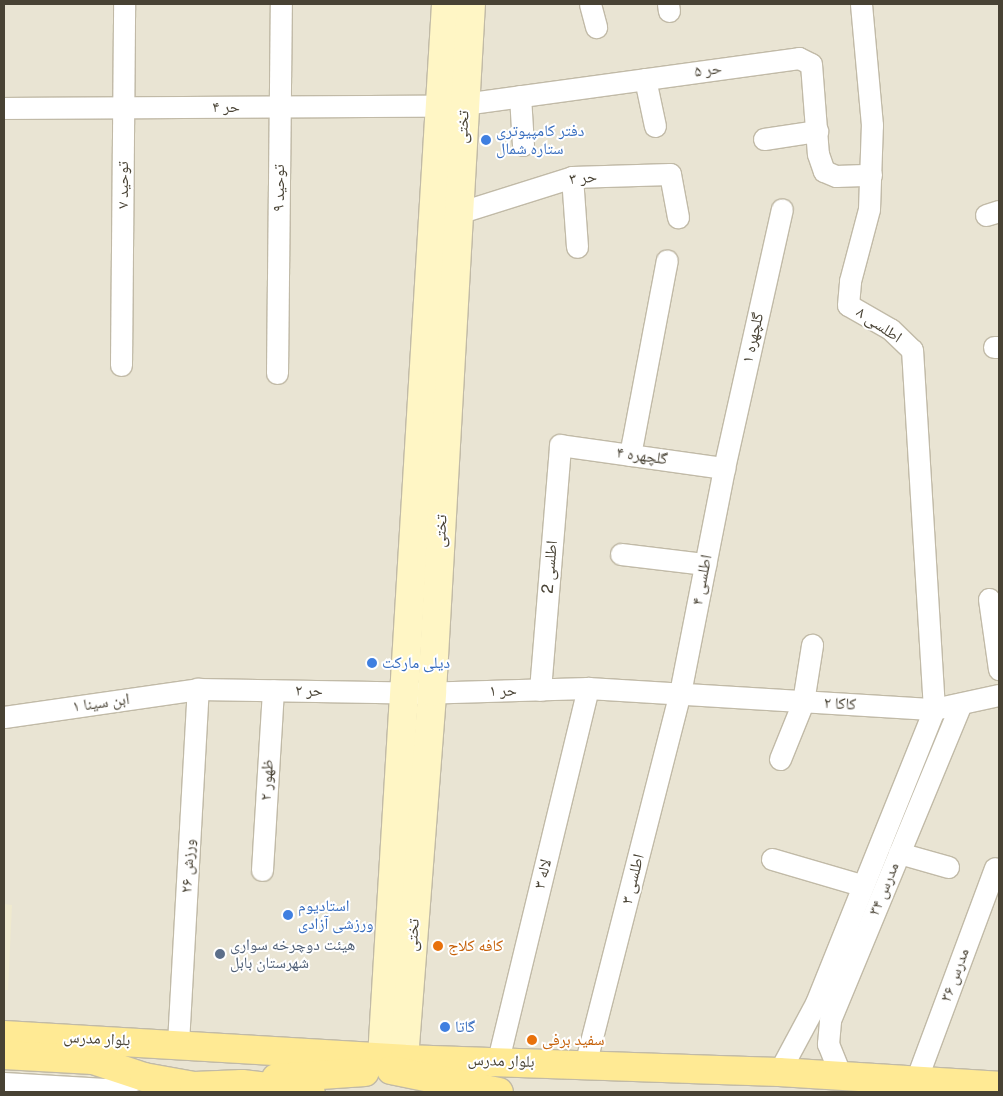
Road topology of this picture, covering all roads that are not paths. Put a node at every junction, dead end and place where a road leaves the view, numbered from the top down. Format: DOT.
graph roads {
  1 [pos="124,4"];
  2 [pos="282,4"];
  3 [pos="446,4"];
  4 [pos="471,4"];
  5 [pos="590,4"];
  6 [pos="862,4"];
  7 [pos="596,27"];
  8 [pos="645,79"];
  9 [pos="520,96"];
  10 [pos="451,105"];
  11 [pos="280,107"];
  12 [pos="4,108"];
  13 [pos="123,108"];
  14 [pos="655,126"];
  15 [pos="817,131"];
  16 [pos="764,139"];
  17 [pos="523,145"];
  18 [pos="871,175"];
  19 [pos="572,177"];
  20 [pos="782,209"];
  21 [pos="458,213"];
  22 [pos="678,217"];
  23 [pos="577,247"];
  24 [pos="666,260"];
  25 [pos="121,365"];
  26 [pos="277,373"];
  27 [pos="560,445"];
  28 [pos="630,455"];
  29 [pos="724,468"];
  30 [pos="621,554"];
  31 [pos="705,564"];
  32 [pos="990,599"];
  33 [pos="812,645"];
  34 [pos="999,669"];
  35 [pos="588,688"];
  36 [pos="198,689"];
  37 [pos="273,690"];
  38 [pos="540,690"];
  39 [pos="419,692"];
  40 [pos="680,693"];
  41 [pos="999,695"];
  42 [pos="802,702"];
  43 [pos="961,704"];
  44 [pos="934,709"];
  45 [pos="4,717"];
  46 [pos="780,758"];
  47 [pos="899,853"];
  48 [pos="772,859"];
  49 [pos="948,867"];
  50 [pos="995,868"];
  51 [pos="262,870"];
  52 [pos="861,885"];
  53 [pos="4,1035"];
  54 [pos="178,1043"];
  55 [pos="4,1055"];
  56 [pos="498,1060"];
  57 [pos="393,1062"];
  58 [pos="585,1065"];
  59 [pos="778,1072"];
  60 [pos="841,1076"];
  61 [pos="144,1078"];
  62 [pos="4,1082"];
  63 [pos="915,1083"];
  64 [pos="242,1084"];
  65 [pos="999,1086"];
  66 [pos="194,1089"];
  67 [pos="310,1092"];
  68 [pos="499,1092"];
  1 -- 13 [label="street, توحید ۷"];
  2 -- 11 [label="street, توحید ۹"];
  3 -- 10 [label="main road, تختی"];
  4 -- 10 [label="main road, تختی"];
  5 -- 7 [label="street"];
  6 -- 18 [label="street, اطلسی ۸"];
  8 -- 9 [label="street, حر ۵"];
  8 -- 14 [label="street"];
  8 -- 15 [label="street, حر ۵"];
  9 -- 10 [label="street, حر ۵"];
  9 -- 17 [label="street"];
  10 -- 11 [label="street, حر ۴"];
  10 -- 21 [label="main road, تختی"];
  10 -- 39 [label="main road, تختی"];
  11 -- 13 [label="street, حر ۴"];
  11 -- 26 [label="street, توحید ۹"];
  12 -- 13 [label="street, حر ۴"];
  13 -- 25 [label="street, توحید ۷"];
  15 -- 16 [label="street"];
  15 -- 18 [label="street, حر ۵"];
  18 -- 44 [label="street, اطلسی ۸"];
  19 -- 21 [label="street, حر ۳"];
  19 -- 22 [label="street, حر ۳"];
  19 -- 23 [label="street"];
  20 -- 29 [label="street, گلچهره ۱"];
  21 -- 39 [label="main road, تختی"];
  24 -- 28 [label="street"];
  27 -- 28 [label="street, گلچهره ۴"];
  27 -- 38 [label="street, اطلسی 2"];
  28 -- 29 [label="street, گلچهره ۴"];
  29 -- 31 [label="street, اطلسی ۴"];
  30 -- 31 [label="street"];
  31 -- 40 [label="street, اطلسی ۴"];
  32 -- 34 [label="street"];
  33 -- 42 [label="street"];
  35 -- 38 [label="street, حر ۱"];
  35 -- 40 [label="street, حر ۱"];
  35 -- 56 [label="street, لاله ۳"];
  36 -- 37 [label="street, حر ۲"];
  36 -- 45 [label="street, ابن سینا ۱"];
  36 -- 54 [label="street, ورزش ۲۶"];
  37 -- 39 [label="street, حر ۲"];
  37 -- 51 [label="street, ظهور ۲"];
  38 -- 39 [label="street, حر ۱"];
  39 -- 57 [label="main road, تختی"];
  40 -- 42 [label="street, کاکا ۲"];
  40 -- 58 [label="street, اطلسی ۳"];
  41 -- 43 [label="street, کاکا ۲"];
  42 -- 44 [label="street, کاکا ۲"];
  42 -- 46 [label="street"];
  43 -- 44 [label="street, کاکا ۲"];
  43 -- 47 [label="street, مدرس ۳۴"];
  44 -- 52 [label="street, مدرس ۳۴"];
  47 -- 49 [label="street"];
  47 -- 60 [label="street, مدرس ۳۴"];
  48 -- 52 [label="street"];
  50 -- 63 [label="street, مدرس ۳۶"];
  52 -- 59 [label="street, مدرس ۳۴"];
  53 -- 54 [label="main road, بلوار مدرس"];
  54 -- 57 [label="main road, بلوار مدرس"];
  55 -- 61 [label="main road, بلوار مدرس"];
  56 -- 57 [label="main road, بلوار مدرس"];
  56 -- 58 [label="main road, بلوار مدرس"];
  57 -- 64 [label="main road"];
  57 -- 68 [label="main road"];
  58 -- 59 [label="main road, بلوار مدرس"];
  59 -- 60 [label="main road, بلوار مدرس"];
  60 -- 63 [label="main road, بلوار مدرس"];
  61 -- 62 [label="street"];
  61 -- 66 [label="main road, بلوار مدرس"];
  63 -- 65 [label="main road, بلوار مدرس"];
  64 -- 66 [label="main road, بلوار مدرس"];
  64 -- 67 [label="main road, بلوار مدرس"];
}
